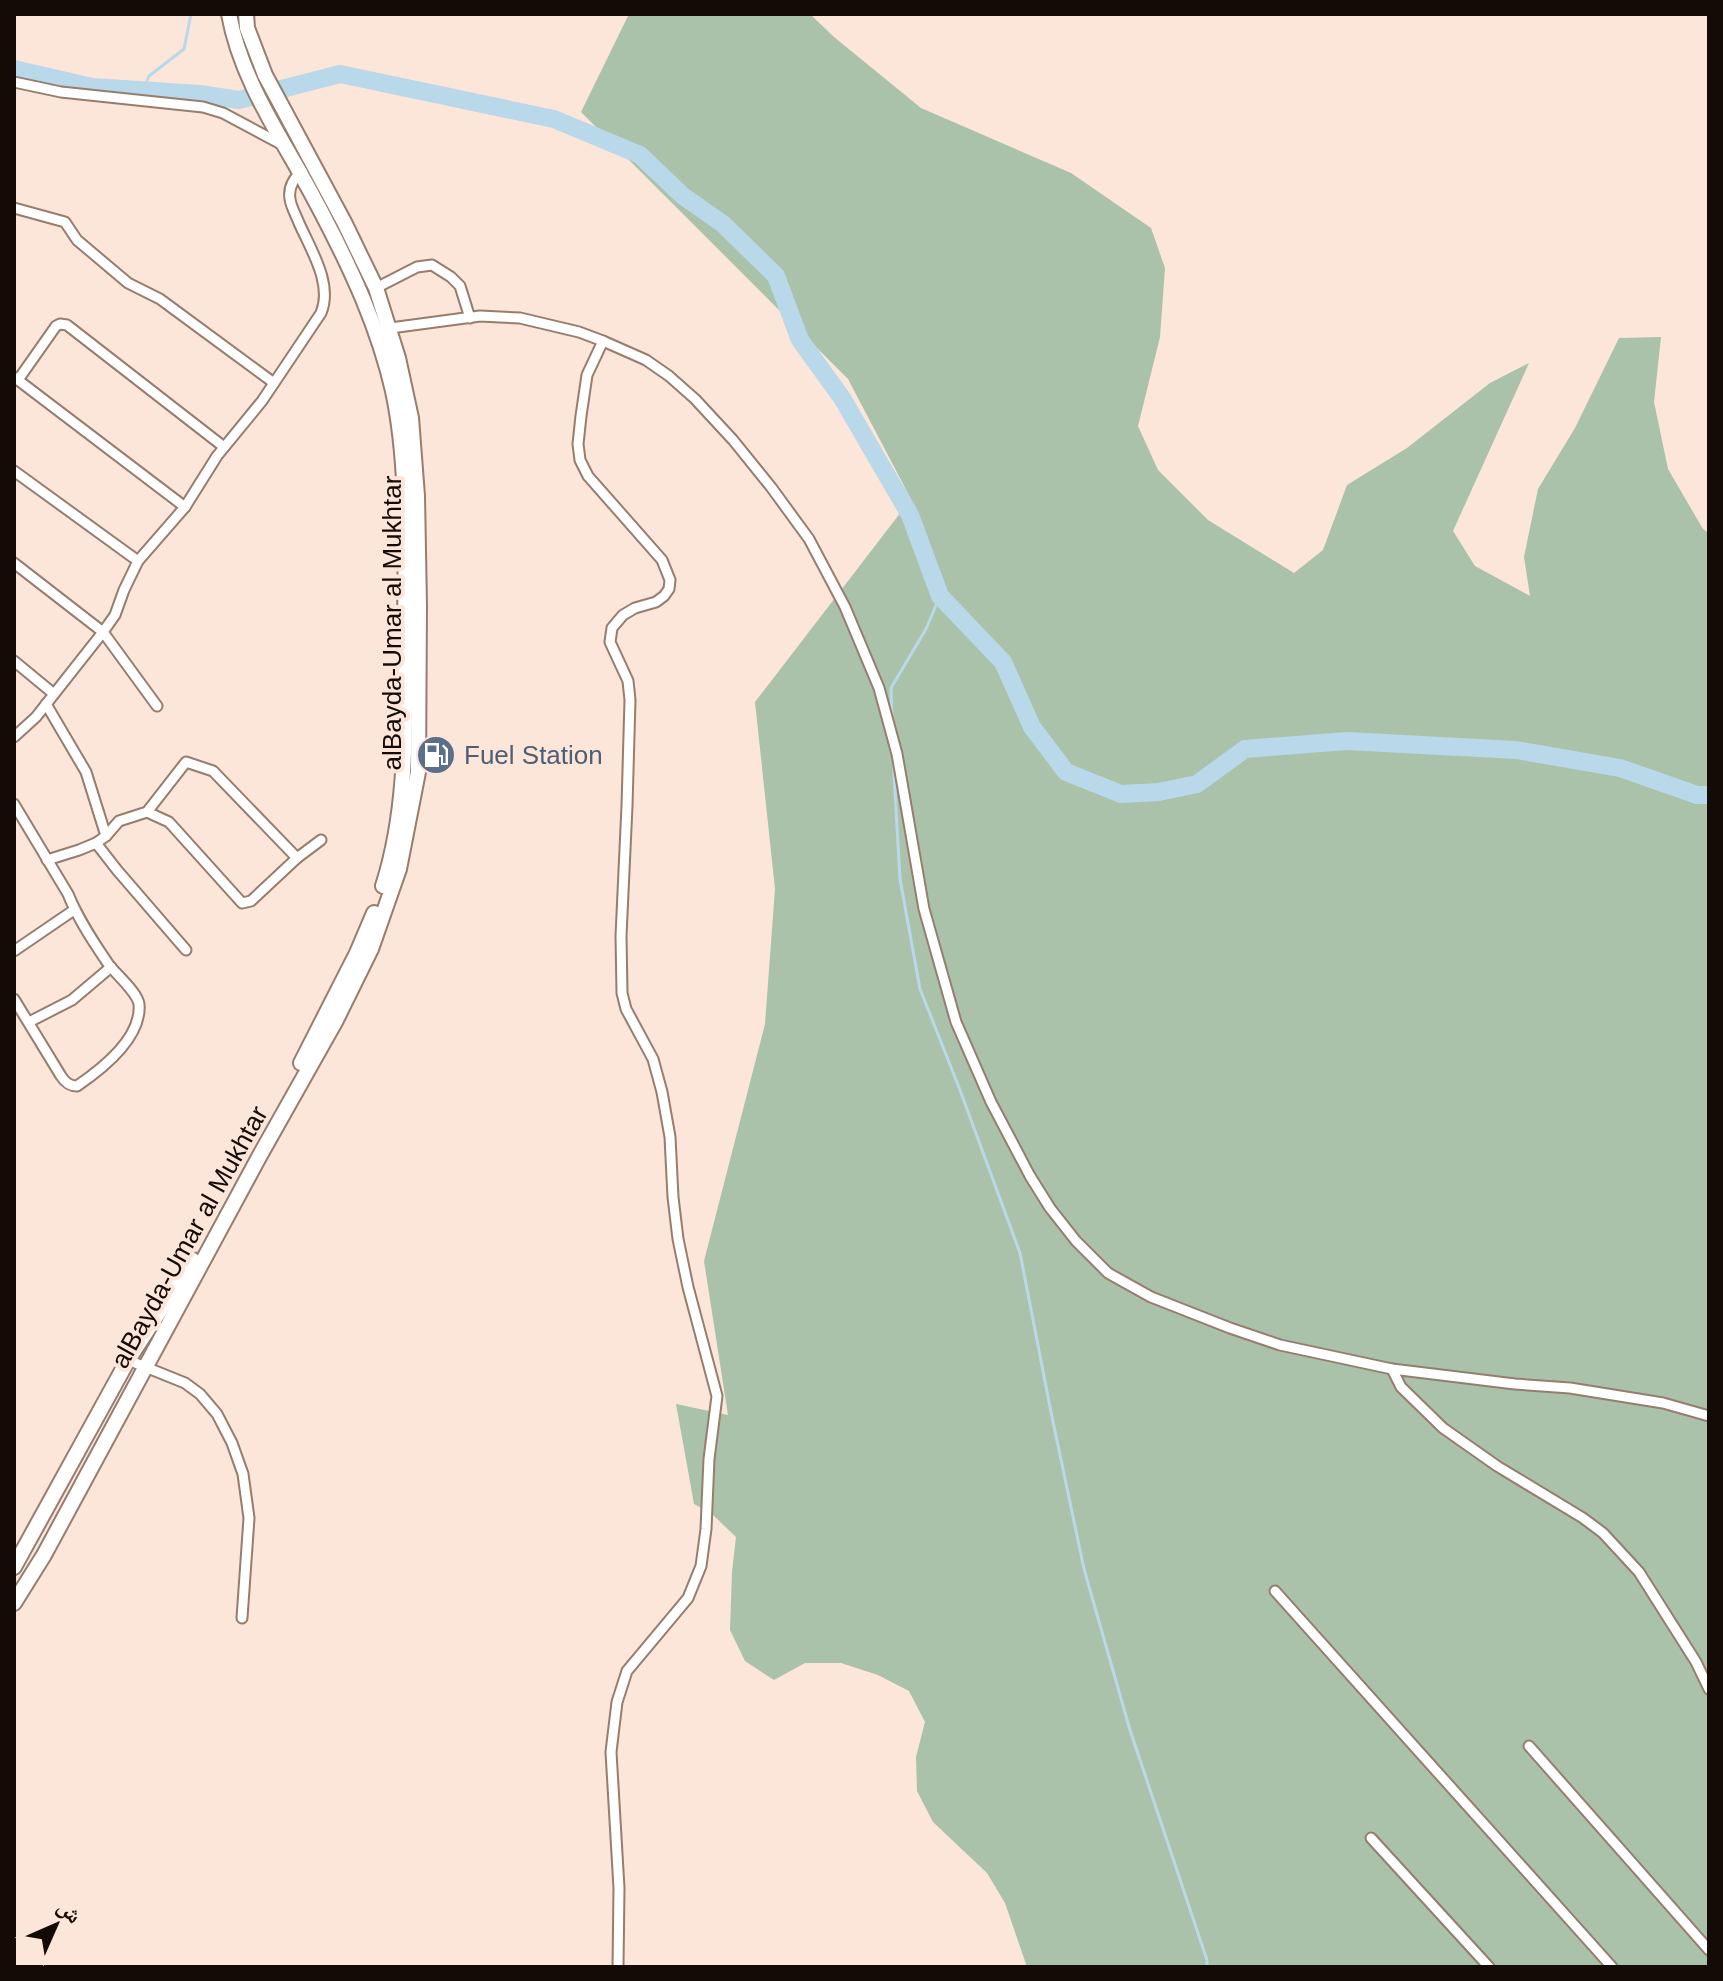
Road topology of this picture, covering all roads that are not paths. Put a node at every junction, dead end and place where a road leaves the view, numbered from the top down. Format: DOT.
graph roads {
  1 [pos="229,14"];
  2 [pos="246,14"];
  3 [pos="14,82"];
  4 [pos="284,145"];
  5 [pos="306,169"];
  6 [pos="14,208"];
  7 [pos="376,288"];
  8 [pos="470,318"];
  9 [pos="382,330"];
  10 [pos="603,341"];
  11 [pos="16,378"];
  12 [pos="274,383"];
  13 [pos="224,447"];
  14 [pos="14,471"];
  15 [pos="185,507"];
  16 [pos="138,561"];
  17 [pos="14,563"];
  18 [pos="103,632"];
  19 [pos="14,661"];
  20 [pos="54,694"];
  21 [pos="46,704"];
  22 [pos="157,706"];
  23 [pos="14,737"];
  24 [pos="14,804"];
  25 [pos="147,812"];
  26 [pos="106,836"];
  27 [pos="321,840"];
  28 [pos="96,843"];
  29 [pos="297,858"];
  30 [pos="47,860"];
  31 [pos="74,910"];
  32 [pos="186,950"];
  33 [pos="14,951"];
  34 [pos="111,967"];
  35 [pos="14,999"];
  36 [pos="29,1022"];
  37 [pos="128,1360"];
  38 [pos="145,1368"];
  39 [pos="1392,1369"];
  40 [pos="1709,1416"];
  41 [pos="14,1567"];
  42 [pos="1275,1591"];
  43 [pos="14,1603"];
  44 [pos="242,1618"];
  45 [pos="1709,1689"];
  46 [pos="1529,1746"];
  47 [pos="1371,1838"];
  48 [pos="1709,1950"];
  49 [pos="618,1967"];
  50 [pos="1489,1967"];
  51 [pos="1612,1967"];
  1 -- 4 [label="main road, alBayda-Umar al Mukhtar"];
  2 -- 5 [label="main road, alBayda-Umar al Mukhtar"];
  3 -- 4 [label="street"];
  4 -- 5 [label="main road, alBayda-Umar al Mukhtar"];
  5 -- 7 [label="main road, alBayda-Umar al Mukhtar"];
  5 -- 9 [label="main road, alBayda-Umar al Mukhtar"];
  5 -- 12 [label="street"];
  6 -- 12 [label="street"];
  7 -- 8 [label="street"];
  7 -- 9 [label="main road, alBayda-Umar al Mukhtar"];
  8 -- 9 [label="street"];
  8 -- 10 [label="street"];
  9 -- 37 [label="main road, alBayda-Umar al Mukhtar"];
  9 -- 38 [label="main road, alBayda-Umar al Mukhtar"];
  10 -- 39 [label="street"];
  10 -- 49 [label="street"];
  11 -- 13 [label="street"];
  11 -- 15 [label="street"];
  12 -- 13 [label="street"];
  13 -- 15 [label="street"];
  14 -- 16 [label="street"];
  15 -- 16 [label="street"];
  16 -- 18 [label="street"];
  17 -- 18 [label="street"];
  18 -- 20 [label="street"];
  18 -- 22 [label="street"];
  19 -- 20 [label="street"];
  20 -- 21 [label="street"];
  21 -- 23 [label="street"];
  21 -- 26 [label="street"];
  24 -- 30 [label="street"];
  25 -- 26 [label="street"];
  25 -- 29 [label="street"];
  25 -- 29 [label="street"];
  26 -- 28 [label="street"];
  27 -- 29 [label="street"];
  28 -- 30 [label="street"];
  28 -- 32 [label="street"];
  30 -- 31 [label="street"];
  31 -- 33 [label="street"];
  31 -- 34 [label="street"];
  34 -- 36 [label="street"];
  34 -- 36 [label="street"];
  35 -- 36 [label="street"];
  37 -- 38 [label="street"];
  37 -- 41 [label="main road, alBayda-Umar al Mukhtar"];
  38 -- 43 [label="main road, alBayda-Umar al Mukhtar"];
  38 -- 44 [label="street"];
  39 -- 40 [label="street"];
  39 -- 45 [label="street"];
  42 -- 51 [label="street"];
  46 -- 48 [label="street"];
  47 -- 50 [label="street"];
}
